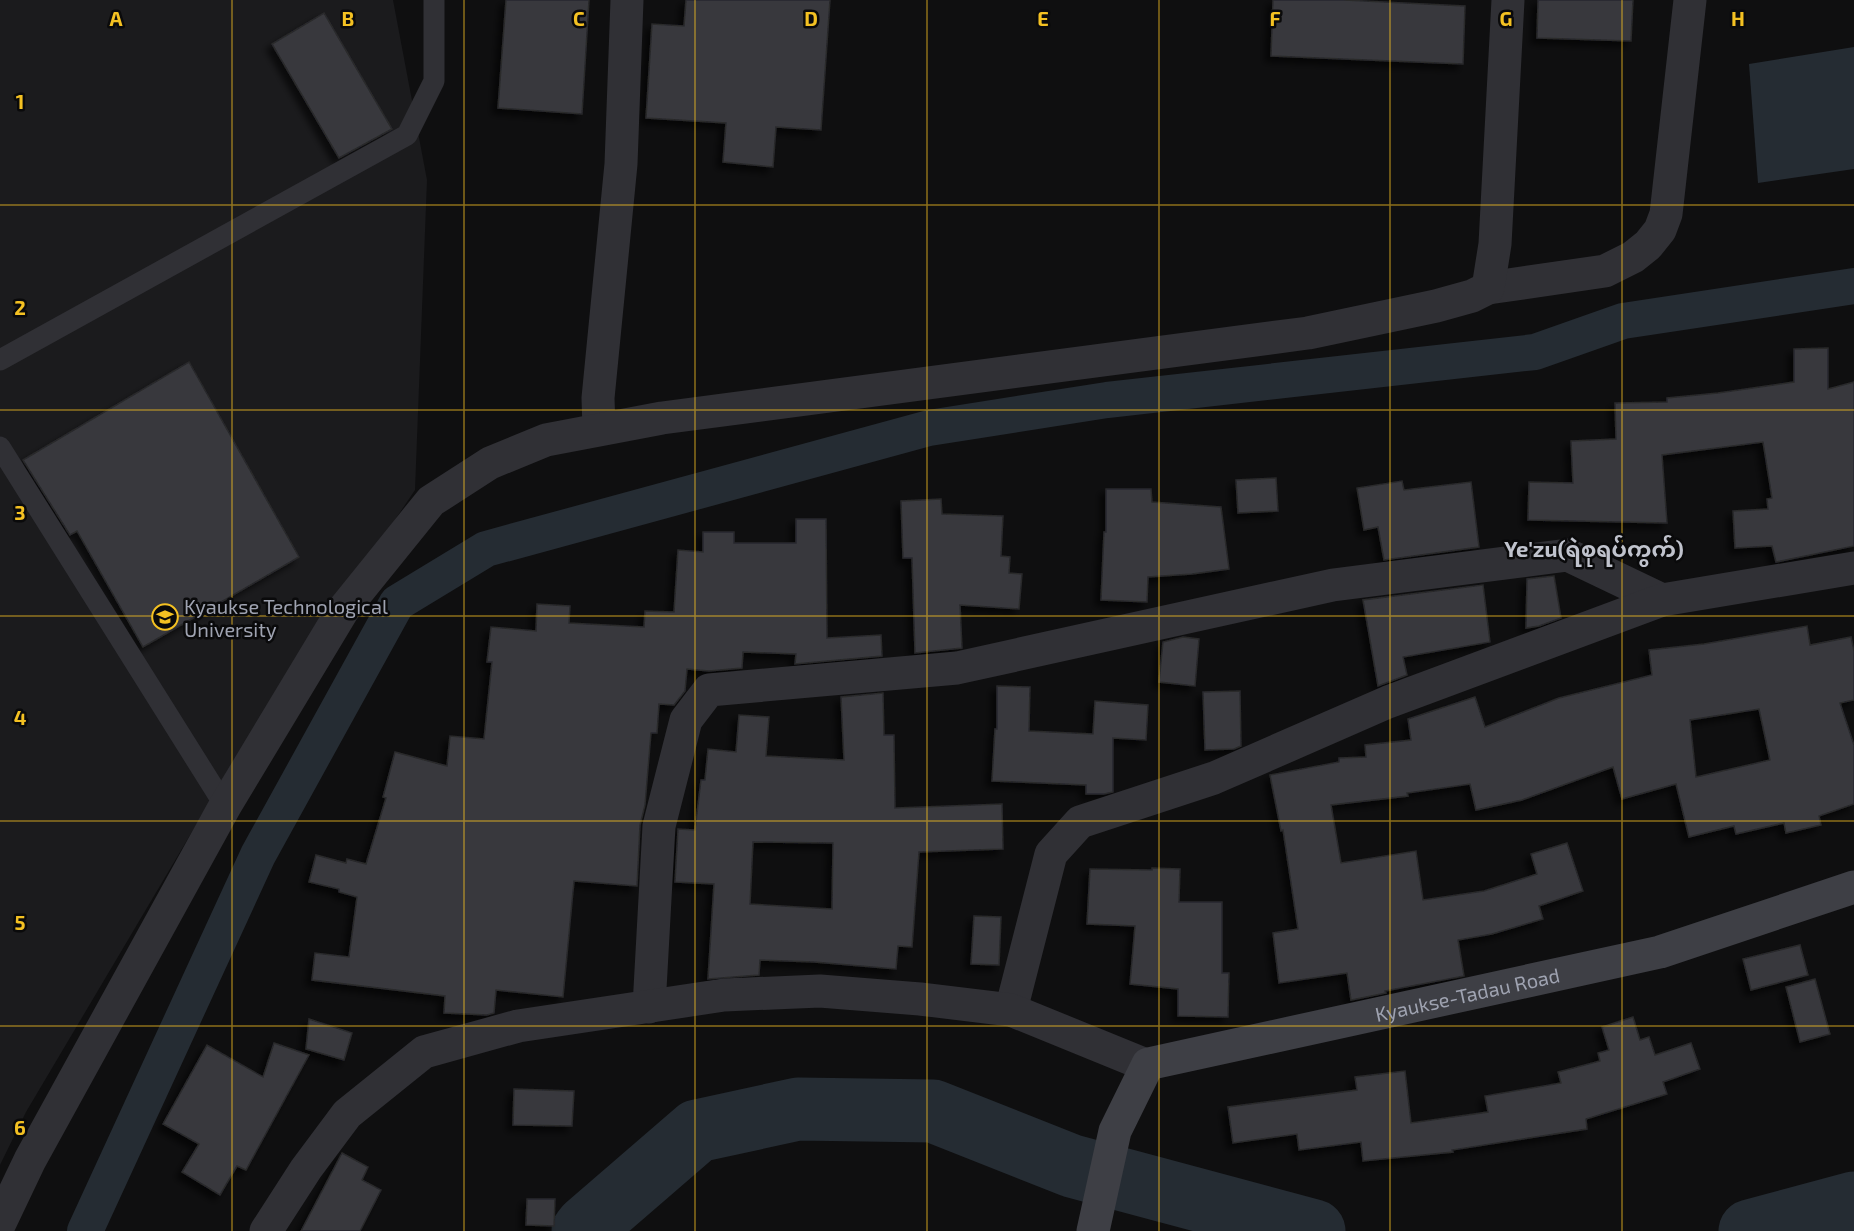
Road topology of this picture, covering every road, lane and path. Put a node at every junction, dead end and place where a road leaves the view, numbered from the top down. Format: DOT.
graph roads {
  1 [pos="434,0"];
  2 [pos="627,0"];
  3 [pos="1508,0"];
  4 [pos="1690,0"];
  5 [pos="1488,288"];
  6 [pos="0,360"];
  7 [pos="599,429"];
  8 [pos="0,447"];
  9 [pos="1854,568"];
  10 [pos="1662,600"];
  11 [pos="225,806"];
  12 [pos="1854,887"];
  13 [pos="649,1007"];
  14 [pos="1011,1010"];
  15 [pos="1146,1065"];
  16 [pos="0,1223"];
  17 [pos="266,1231"];
  18 [pos="1093,1231"];
  1 -- 6 [label="lane"];
  2 -- 7 [label="street"];
  3 -- 5 [label="street"];
  4 -- 5 [label="street"];
  5 -- 7 [label="street"];
  7 -- 11 [label="street"];
  8 -- 11 [label="lane"];
  9 -- 10 [label="street"];
  10 -- 13 [label="street"];
  10 -- 14 [label="street"];
  11 -- 16 [label="street"];
  12 -- 15 [label="main road, Kyaukse-Tadau Road"];
  13 -- 14 [label="street"];
  13 -- 17 [label="street"];
  14 -- 15 [label="street"];
  15 -- 18 [label="main road"];
}
